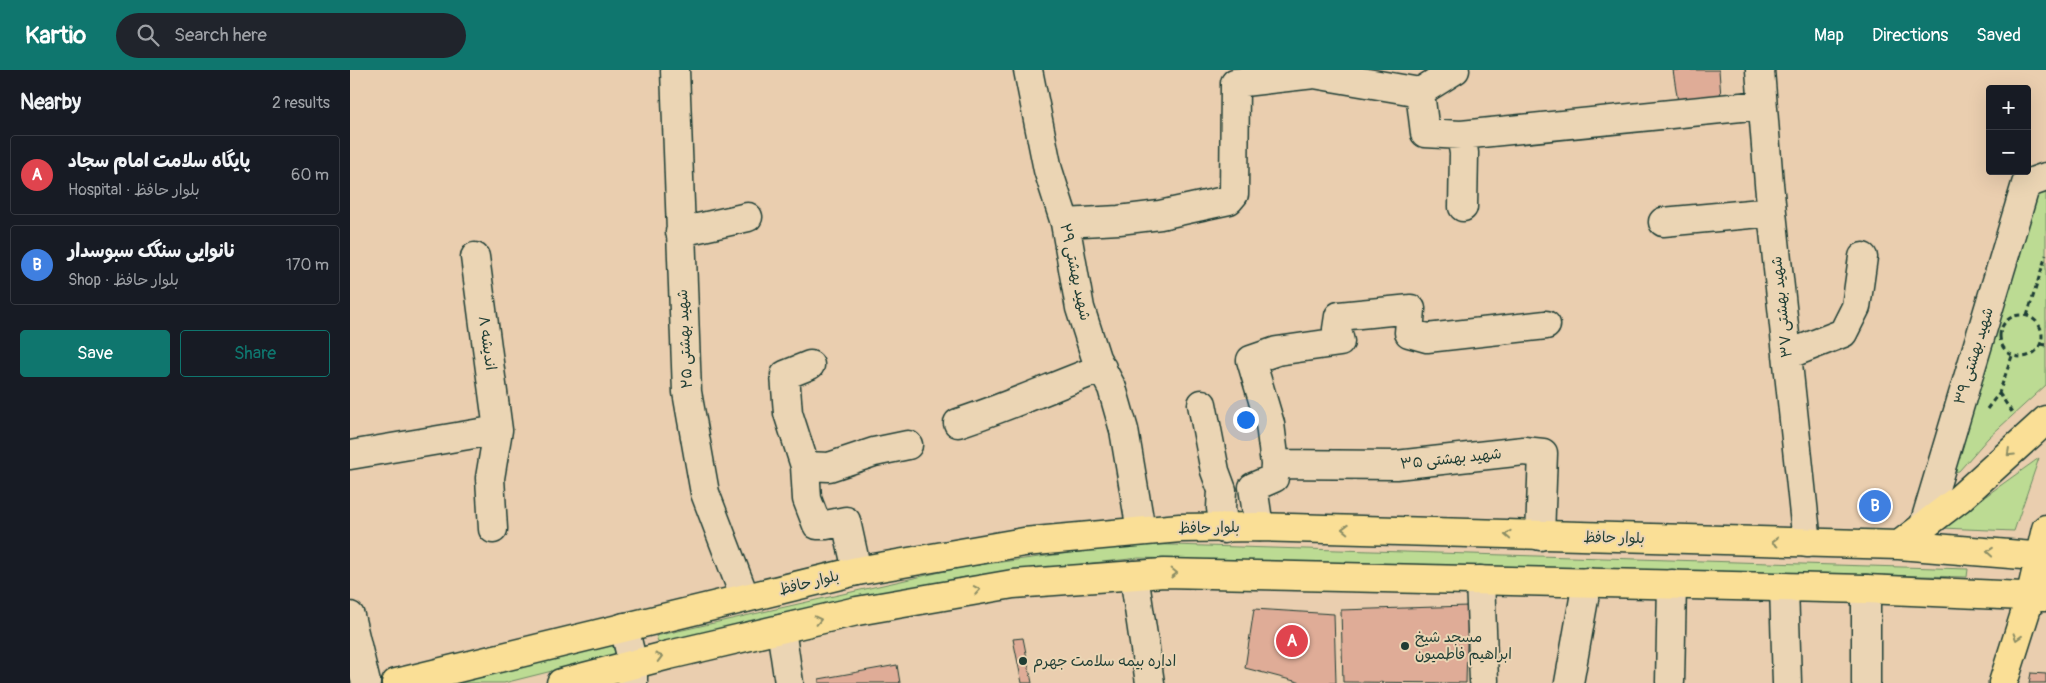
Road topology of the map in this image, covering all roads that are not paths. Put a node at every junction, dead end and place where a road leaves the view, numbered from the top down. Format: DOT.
graph roads {
  1 [pos="675,70"];
  2 [pos="1028,70"];
  3 [pos="1455,70"];
  4 [pos="1760,70"];
  5 [pos="1347,74"];
  6 [pos="1235,77"];
  7 [pos="1420,92"];
  8 [pos="1761,105"];
  9 [pos="1460,135"];
  10 [pos="2036,181"];
  11 [pos="1463,207"];
  12 [pos="1772,212"];
  13 [pos="748,217"];
  14 [pos="1663,222"];
  15 [pos="1065,223"];
  16 [pos="680,232"];
  17 [pos="475,257"];
  18 [pos="1863,257"];
  19 [pos="1546,325"];
  20 [pos="1787,355"];
  21 [pos="810,365"];
  22 [pos="1102,368"];
  23 [pos="1202,404"];
  24 [pos="2046,420"];
  25 [pos="958,423"];
  26 [pos="498,430"];
  27 [pos="908,445"];
  28 [pos="350,455"];
  29 [pos="1275,464"];
  30 [pos="805,466"];
  31 [pos="1259,526"];
  32 [pos="1923,528"];
  33 [pos="493,529"];
  34 [pos="1224,529"];
  35 [pos="2046,529"];
  36 [pos="1141,531"];
  37 [pos="1540,536"];
  38 [pos="1807,543"];
  39 [pos="1899,545"];
  40 [pos="2042,556"];
  41 [pos="857,571"];
  42 [pos="1134,575"];
  43 [pos="1480,580"];
  44 [pos="1587,582"];
  45 [pos="1672,584"];
  46 [pos="1784,587"];
  47 [pos="1866,589"];
  48 [pos="2038,597"];
  49 [pos="746,598"];
  50 [pos="350,616"];
  51 [pos="624,627"];
  52 [pos="781,629"];
  53 [pos="633,674"];
  54 [pos="1484,682"];
  55 [pos="1670,682"];
  56 [pos="366,683"];
  57 [pos="396,683"];
  58 [pos="561,683"];
  59 [pos="789,683"];
  60 [pos="1150,683"];
  61 [pos="1569,683"];
  62 [pos="1786,683"];
  63 [pos="1866,683"];
  64 [pos="2003,683"];
  1 -- 16 [label="street, شهید بهشتی ۲۵"];
  2 -- 15 [label="street, شهید بهشتی ۲۹"];
  3 -- 7 [label="street"];
  4 -- 8 [label="street, شهید بهشتی ۳۷"];
  5 -- 6 [label="street"];
  5 -- 7 [label="street"];
  6 -- 15 [label="street"];
  7 -- 9 [label="street"];
  8 -- 9 [label="street"];
  8 -- 12 [label="street, شهید بهشتی ۳۷"];
  9 -- 11 [label="street"];
  10 -- 32 [label="street, شهید بهشتی ۳۹"];
  12 -- 14 [label="street"];
  12 -- 20 [label="street, شهید بهشتی ۳۷"];
  13 -- 16 [label="street"];
  15 -- 22 [label="street, شهید بهشتی ۲۹"];
  16 -- 49 [label="street, شهید بهشتی ۲۵"];
  17 -- 26 [label="street, اندیشه ۸"];
  18 -- 20 [label="street"];
  19 -- 29 [label="street"];
  20 -- 38 [label="street, شهید بهشتی ۳۷"];
  21 -- 30 [label="street"];
  22 -- 25 [label="street"];
  22 -- 36 [label="street, شهید بهشتی ۲۹"];
  23 -- 34 [label="street"];
  24 -- 32 [label="main road, one-way"];
  26 -- 28 [label="street"];
  26 -- 33 [label="street, اندیشه ۸"];
  27 -- 30 [label="street"];
  29 -- 31 [label="street"];
  29 -- 37 [label="street, شهید بهشتی ۳۵"];
  30 -- 41 [label="street"];
  31 -- 34 [label="main road, بلوار حافظ"];
  37 -- 31 [label="main road, بلوار حافظ, one-way"];
  32 -- 39 [label="main road"];
  34 -- 36 [label="main road, بلوار حافظ"];
  35 -- 40 [label="main road"];
  36 -- 41 [label="main road, بلوار حافظ"];
  38 -- 37 [label="main road, بلوار حافظ, one-way"];
  38 -- 39 [label="main road, بلوار حافظ"];
  40 -- 39 [label="main road, بلوار حافظ, one-way"];
  40 -- 48 [label="main road"];
  41 -- 49 [label="main road, بلوار حافظ"];
  42 -- 43 [label="main road, one-way"];
  52 -- 42 [label="main road, one-way"];
  42 -- 60 [label="street"];
  43 -- 44 [label="main road"];
  43 -- 54 [label="street"];
  44 -- 45 [label="main road"];
  44 -- 61 [label="street"];
  45 -- 46 [label="main road"];
  45 -- 55 [label="street"];
  46 -- 47 [label="main road"];
  46 -- 62 [label="street"];
  47 -- 48 [label="main road"];
  47 -- 63 [label="street"];
  48 -- 64 [label="main road, one-way"];
  49 -- 51 [label="main road, بلوار حافظ"];
  50 -- 56 [label="street"];
  51 -- 53 [label="street"];
  51 -- 57 [label="main road, بلوار حافظ"];
  53 -- 52 [label="main road, one-way"];
  52 -- 59 [label="street"];
  53 -- 58 [label="main road"];
}
